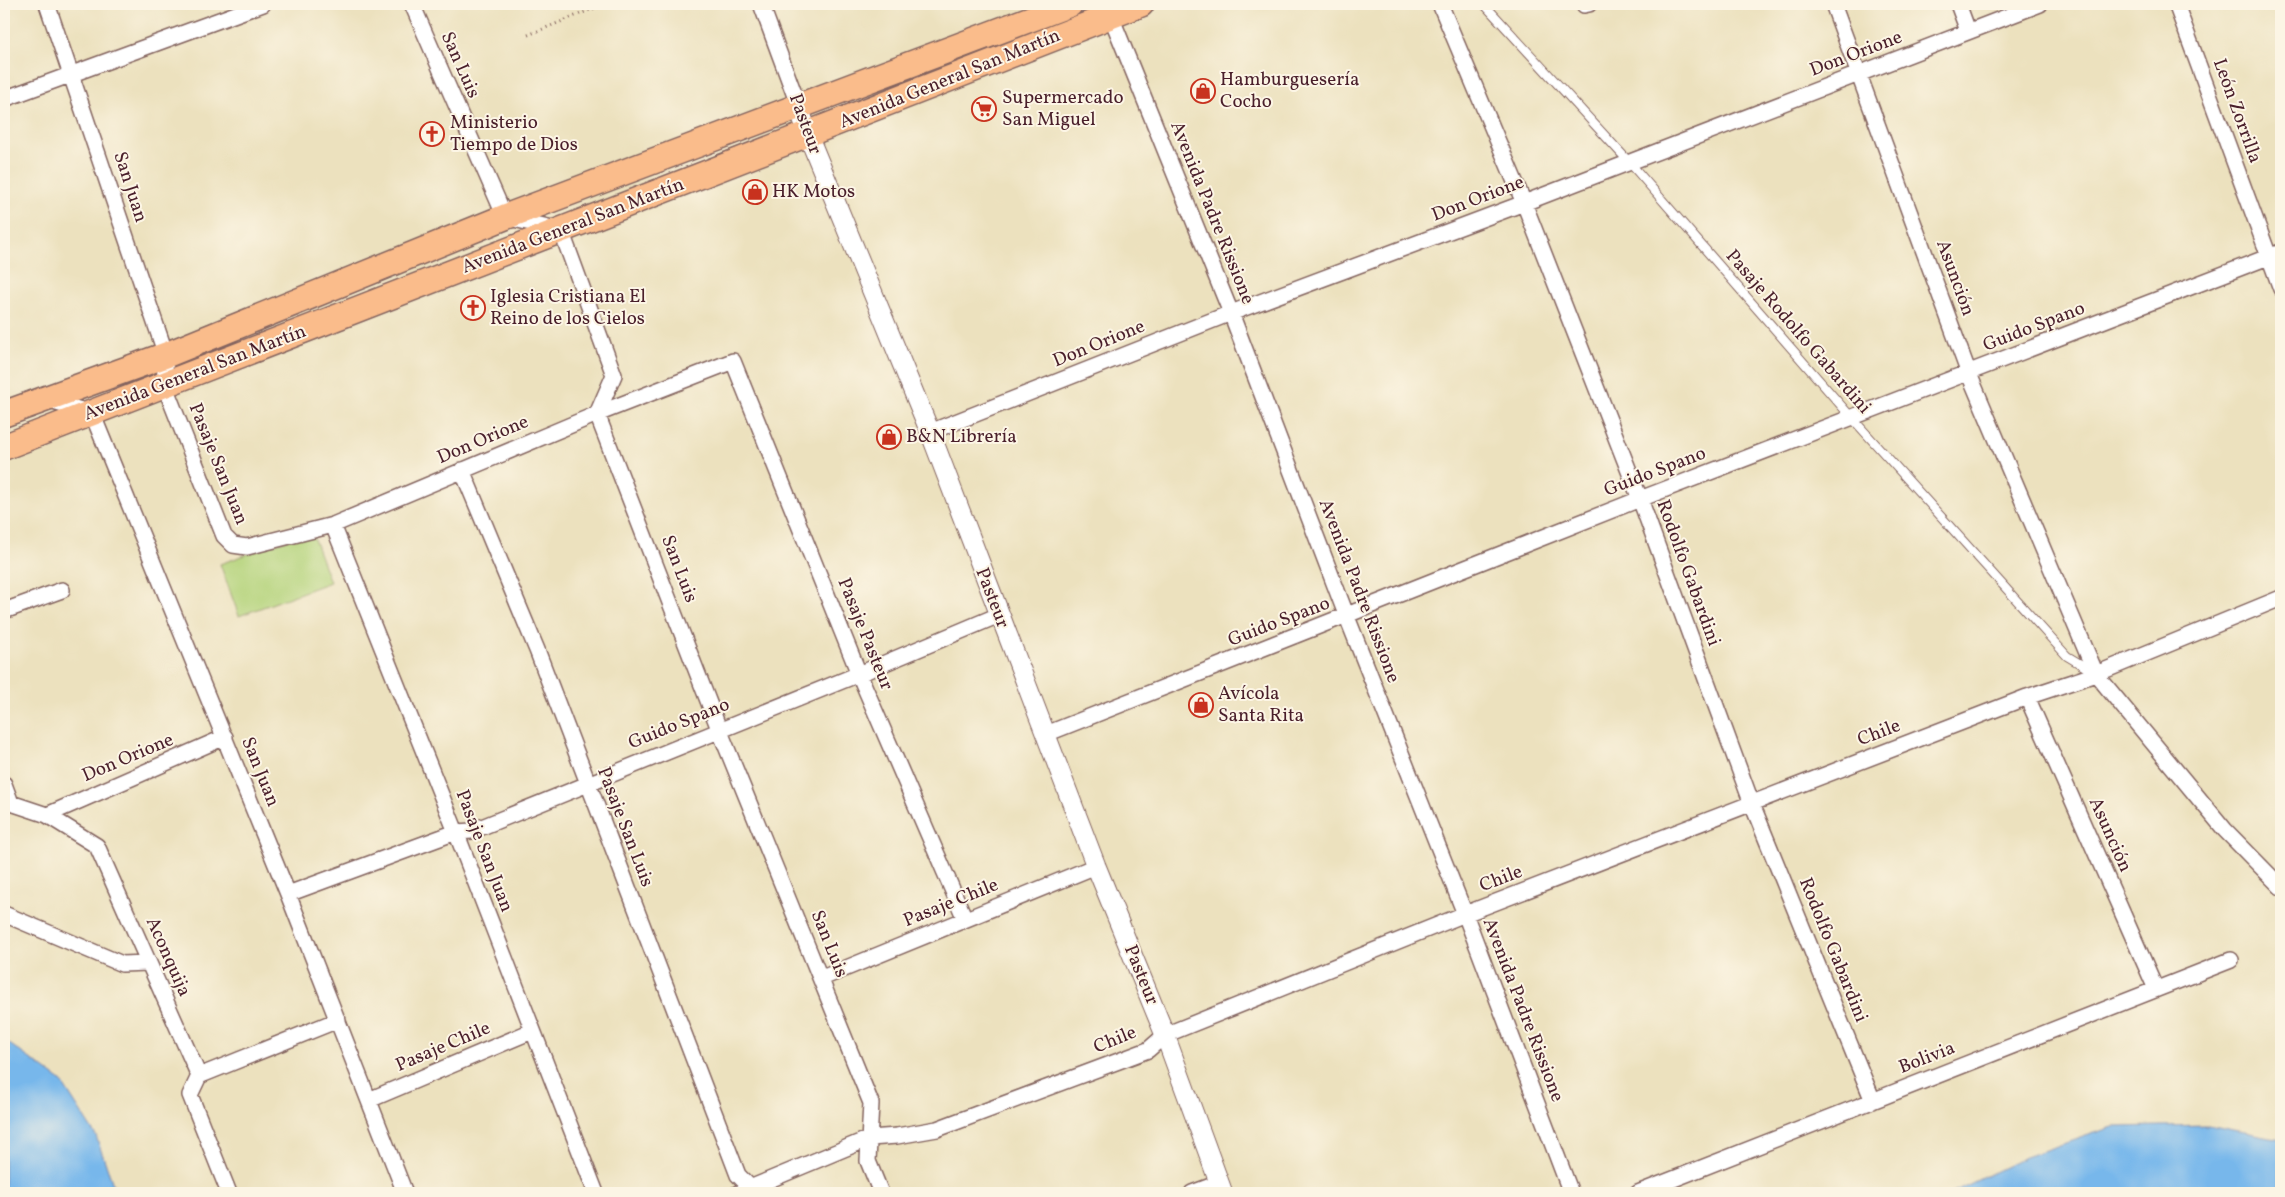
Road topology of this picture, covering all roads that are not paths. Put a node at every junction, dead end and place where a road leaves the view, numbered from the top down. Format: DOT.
graph roads {
  1 [pos="47,4"];
  2 [pos="263,4"];
  3 [pos="412,4"];
  4 [pos="761,4"];
  5 [pos="1070,4"];
  6 [pos="1141,4"];
  7 [pos="1440,4"];
  8 [pos="1484,4"];
  9 [pos="1833,4"];
  10 [pos="1958,4"];
  11 [pos="2040,4"];
  12 [pos="2176,4"];
  13 [pos="1108,10"];
  14 [pos="1968,31"];
  15 [pos="72,74"];
  16 [pos="1859,75"];
  17 [pos="4,99"];
  18 [pos="799,106"];
  19 [pos="808,135"];
  20 [pos="1630,163"];
  21 [pos="1524,204"];
  22 [pos="504,217"];
  23 [pos="561,230"];
  24 [pos="2275,255"];
  25 [pos="2281,289"];
  26 [pos="1231,313"];
  27 [pos="166,355"];
  28 [pos="733,361"];
  29 [pos="1969,374"];
  30 [pos="164,384"];
  31 [pos="44,399"];
  32 [pos="92,413"];
  33 [pos="4,414"];
  34 [pos="597,414"];
  35 [pos="1852,418"];
  36 [pos="930,432"];
  37 [pos="4,448"];
  38 [pos="462,470"];
  39 [pos="1640,499"];
  40 [pos="333,525"];
  41 [pos="247,547"];
  42 [pos="62,590"];
  43 [pos="2281,598"];
  44 [pos="4,611"];
  45 [pos="998,615"];
  46 [pos="1347,617"];
  47 [pos="859,674"];
  48 [pos="2096,674"];
  49 [pos="2027,697"];
  50 [pos="719,729"];
  51 [pos="1046,734"];
  52 [pos="225,737"];
  53 [pos="586,783"];
  54 [pos="4,784"];
  55 [pos="1752,804"];
  56 [pos="47,814"];
  57 [pos="456,832"];
  58 [pos="1096,866"];
  59 [pos="2281,887"];
  60 [pos="288,894"];
  61 [pos="4,914"];
  62 [pos="1465,914"];
  63 [pos="965,919"];
  64 [pos="2231,960"];
  65 [pos="148,962"];
  66 [pos="822,978"];
  67 [pos="2156,990"];
  68 [pos="338,1020"];
  69 [pos="532,1032"];
  70 [pos="1165,1035"];
  71 [pos="199,1076"];
  72 [pos="370,1100"];
  73 [pos="1873,1100"];
  74 [pos="870,1138"];
  75 [pos="1221,1188"];
  76 [pos="748,1191"];
  77 [pos="229,1193"];
  78 [pos="405,1193"];
  79 [pos="596,1193"];
  80 [pos="881,1193"];
  81 [pos="1192,1193"];
  82 [pos="1571,1193"];
  83 [pos="1638,1193"];
  1 -- 15 [label="street, San Juan"];
  2 -- 15 [label="street"];
  3 -- 22 [label="street, San Luis"];
  4 -- 18 [label="street, Pasteur"];
  5 -- 18 [label="main road, Avenida General San Martín"];
  6 -- 13 [label="main road, Avenida General San Martín"];
  7 -- 21 [label="street, Rodolfo Gabardini"];
  8 -- 20 [label="lane, Pasaje Rodolfo Gabardini"];
  9 -- 16 [label="street, Asunción"];
  10 -- 14 [label="street"];
  11 -- 14 [label="street, Don Orione"];
  12 -- 24 [label="street, León Zorrilla"];
  13 -- 19 [label="main road, Avenida General San Martín"];
  13 -- 26 [label="street, Avenida Padre Rissione"];
  14 -- 16 [label="street, Don Orione"];
  15 -- 17 [label="street"];
  15 -- 27 [label="street, San Juan"];
  16 -- 20 [label="street, Don Orione"];
  16 -- 29 [label="street, Asunción"];
  18 -- 19 [label="street, Pasteur"];
  18 -- 22 [label="main road, Avenida General San Martín"];
  19 -- 23 [label="main road, Avenida General San Martín"];
  19 -- 36 [label="street, Pasteur"];
  20 -- 21 [label="street, Don Orione"];
  20 -- 35 [label="lane, Pasaje Rodolfo Gabardini"];
  21 -- 26 [label="street, Don Orione"];
  21 -- 39 [label="street, Rodolfo Gabardini"];
  22 -- 23 [label="street"];
  22 -- 27 [label="main road, Avenida General San Martín"];
  23 -- 30 [label="main road, Avenida General San Martín"];
  23 -- 34 [label="street"];
  24 -- 25 [label="street, León Zorrilla"];
  24 -- 29 [label="street, Guido Spano"];
  26 -- 36 [label="street, Don Orione"];
  26 -- 46 [label="street, Avenida Padre Rissione"];
  27 -- 30 [label="street, San Juan"];
  27 -- 31 [label="main road, Avenida General San Martín"];
  28 -- 34 [label="street, Don Orione"];
  28 -- 47 [label="street, Pasaje Pasteur"];
  29 -- 35 [label="street, Guido Spano"];
  29 -- 48 [label="street, Asunción"];
  30 -- 32 [label="main road, Avenida General San Martín"];
  30 -- 41 [label="street, Pasaje San Juan"];
  31 -- 32 [label="street"];
  31 -- 33 [label="main road, Avenida General San Martín"];
  32 -- 37 [label="main road, Avenida General San Martín"];
  32 -- 52 [label="street, San Juan"];
  34 -- 38 [label="street, Don Orione"];
  34 -- 50 [label="street, San Luis"];
  35 -- 39 [label="street, Guido Spano"];
  35 -- 48 [label="lane, Pasaje Rodolfo Gabardini"];
  36 -- 45 [label="street, Pasteur"];
  38 -- 40 [label="street, Don Orione"];
  38 -- 53 [label="street, Pasaje San Luis"];
  39 -- 46 [label="street, Guido Spano"];
  39 -- 55 [label="street, Rodolfo Gabardini"];
  40 -- 41 [label="street, Don Orione"];
  40 -- 57 [label="street, Pasaje San Juan"];
  42 -- 44 [label="street"];
  43 -- 48 [label="street, Chile"];
  45 -- 47 [label="street, Guido Spano"];
  45 -- 51 [label="street, Pasteur"];
  46 -- 51 [label="street, Guido Spano"];
  46 -- 62 [label="street, Avenida Padre Rissione"];
  47 -- 50 [label="street, Guido Spano"];
  47 -- 63 [label="street, Pasaje Pasteur"];
  48 -- 49 [label="street, Chile"];
  48 -- 59 [label="street, Asunción"];
  49 -- 55 [label="street, Chile"];
  49 -- 67 [label="street, Asunción"];
  50 -- 53 [label="street, Guido Spano"];
  50 -- 66 [label="street, San Luis"];
  51 -- 58 [label="street, Pasteur"];
  52 -- 56 [label="street, Don Orione"];
  52 -- 60 [label="street, San Juan"];
  53 -- 57 [label="street, Guido Spano"];
  53 -- 76 [label="street, Pasaje San Luis"];
  54 -- 56 [label="street, Aconquija"];
  55 -- 62 [label="street, Chile"];
  55 -- 73 [label="street, Rodolfo Gabardini"];
  56 -- 65 [label="street, Aconquija"];
  57 -- 60 [label="street, Guido Spano"];
  57 -- 69 [label="street, Pasaje San Juan"];
  58 -- 63 [label="street, Pasaje Chile"];
  58 -- 70 [label="street, Pasteur"];
  60 -- 68 [label="street, San Juan"];
  61 -- 65 [label="street"];
  62 -- 70 [label="street, Chile"];
  62 -- 82 [label="street, Avenida Padre Rissione"];
  63 -- 66 [label="street, Pasaje Chile"];
  64 -- 67 [label="street, Bolivia"];
  65 -- 71 [label="street, Aconquija"];
  66 -- 74 [label="street, San Luis"];
  67 -- 73 [label="street, Bolivia"];
  68 -- 71 [label="street"];
  68 -- 72 [label="street, San Juan"];
  69 -- 72 [label="street, Pasaje Chile"];
  69 -- 79 [label="street, Pasaje San Juan"];
  70 -- 74 [label="street, Chile"];
  70 -- 75 [label="street, Pasteur"];
  71 -- 77 [label="street"];
  72 -- 78 [label="street, San Juan"];
  73 -- 83 [label="street, Bolivia"];
  74 -- 76 [label="street, Chile"];
  74 -- 80 [label="street, San Luis"];
  75 -- 81 [label="street"];
}
